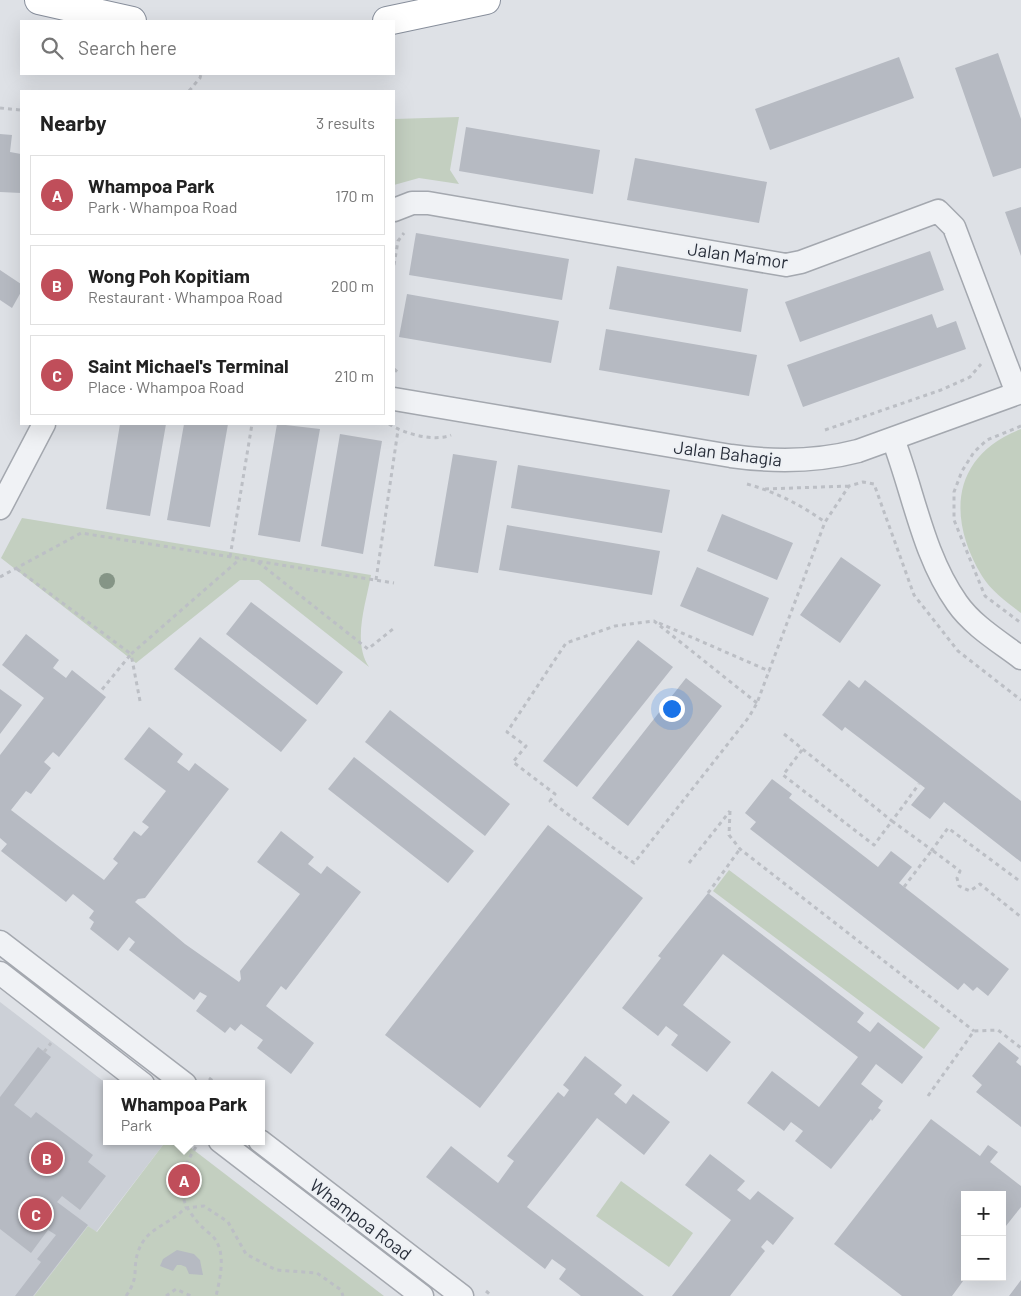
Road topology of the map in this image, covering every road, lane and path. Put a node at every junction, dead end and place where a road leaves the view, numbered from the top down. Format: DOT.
graph roads {
  1 [pos="39,0"];
  2 [pos="486,0"];
  3 [pos="128,20"];
  4 [pos="392,20"];
  5 [pos="201,75"];
  6 [pos="191,90"];
  7 [pos="0,108"];
  8 [pos="20,110"];
  9 [pos="395,210"];
  10 [pos="1004,355"];
  11 [pos="395,370"];
  12 [pos="395,374"];
  13 [pos="1019,392"];
  14 [pos="395,399"];
  15 [pos="43,425"];
  16 [pos="252,425"];
  17 [pos="390,425"];
  18 [pos="1021,426"];
  19 [pos="398,430"];
  20 [pos="824,431"];
  21 [pos="420,434"];
  22 [pos="893,440"];
  23 [pos="849,486"];
  24 [pos="764,489"];
  25 [pos="0,508"];
  26 [pos="892,538"];
  27 [pos="230,557"];
  28 [pos="240,558"];
  29 [pos="257,561"];
  30 [pos="17,569"];
  31 [pos="0,577"];
  32 [pos="376,580"];
  33 [pos="394,582"];
  34 [pos="654,621"];
  35 [pos="1021,623"];
  36 [pos="393,629"];
  37 [pos="131,654"];
  38 [pos="1021,658"];
  39 [pos="769,671"];
  40 [pos="100,692"];
  41 [pos="140,701"];
  42 [pos="758,703"];
  43 [pos="784,734"];
  44 [pos="802,750"];
  45 [pos="919,784"];
  46 [pos="892,821"];
  47 [pos="740,849"];
  48 [pos="932,850"];
  49 [pos="689,863"];
  50 [pos="1021,882"];
  51 [pos="904,887"];
  52 [pos="708,892"];
  53 [pos="1021,917"];
  54 [pos="0,942"];
  55 [pos="0,973"];
  56 [pos="974,1031"];
  57 [pos="1021,1048"];
  58 [pos="138,1080"];
  59 [pos="180,1080"];
  60 [pos="928,1096"];
  61 [pos="196,1145"];
  62 [pos="225,1145"];
  63 [pos="265,1145"];
  64 [pos="185,1208"];
  65 [pos="127,1296"];
  66 [pos="166,1296"];
  67 [pos="191,1296"];
  68 [pos="216,1296"];
  69 [pos="343,1296"];
  70 [pos="422,1296"];
  71 [pos="462,1296"];
  1 -- 3 [label="highway"];
  2 -- 4 [label="highway"];
  5 -- 6 [label="path"];
  7 -- 8 [label="path"];
  9 -- 10 [label="street, Jalan Ma'mor"];
  10 -- 13 [label="street, Jalan Ma'mor"];
  10 -- 20 [label="path"];
  11 -- 12 [label="path"];
  13 -- 22 [label="street, Jalan Bahagia"];
  14 -- 22 [label="street, Jalan Bahagia"];
  15 -- 25 [label="street"];
  16 -- 27 [label="path"];
  17 -- 19 [label="path"];
  18 -- 35 [label="path"];
  19 -- 21 [label="path"];
  19 -- 32 [label="path"];
  22 -- 38 [label="street"];
  23 -- 24 [label="path"];
  23 -- 26 [label="path"];
  23 -- 39 [label="path"];
  27 -- 28 [label="path"];
  27 -- 30 [label="path"];
  28 -- 29 [label="path"];
  28 -- 37 [label="path"];
  29 -- 32 [label="path"];
  29 -- 36 [label="path"];
  30 -- 31 [label="path"];
  30 -- 37 [label="path"];
  32 -- 33 [label="path"];
  34 -- 39 [label="path"];
  34 -- 42 [label="path"];
  34 -- 42 [label="path"];
  37 -- 40 [label="path"];
  37 -- 41 [label="path"];
  39 -- 42 [label="path"];
  43 -- 44 [label="path"];
  44 -- 46 [label="path"];
  44 -- 46 [label="path"];
  45 -- 46 [label="path"];
  46 -- 48 [label="path"];
  47 -- 49 [label="path"];
  47 -- 52 [label="path"];
  47 -- 56 [label="path"];
  48 -- 50 [label="path"];
  48 -- 51 [label="path"];
  48 -- 53 [label="path"];
  54 -- 59 [label="street"];
  55 -- 58 [label="street"];
  56 -- 57 [label="path"];
  56 -- 60 [label="path"];
  61 -- 64 [label="path"];
  62 -- 70 [label="street, Whampoa Road"];
  63 -- 71 [label="street, Whampoa Road"];
  64 -- 65 [label="path"];
  64 -- 68 [label="path"];
  64 -- 69 [label="path"];
  66 -- 67 [label="path"];
}
